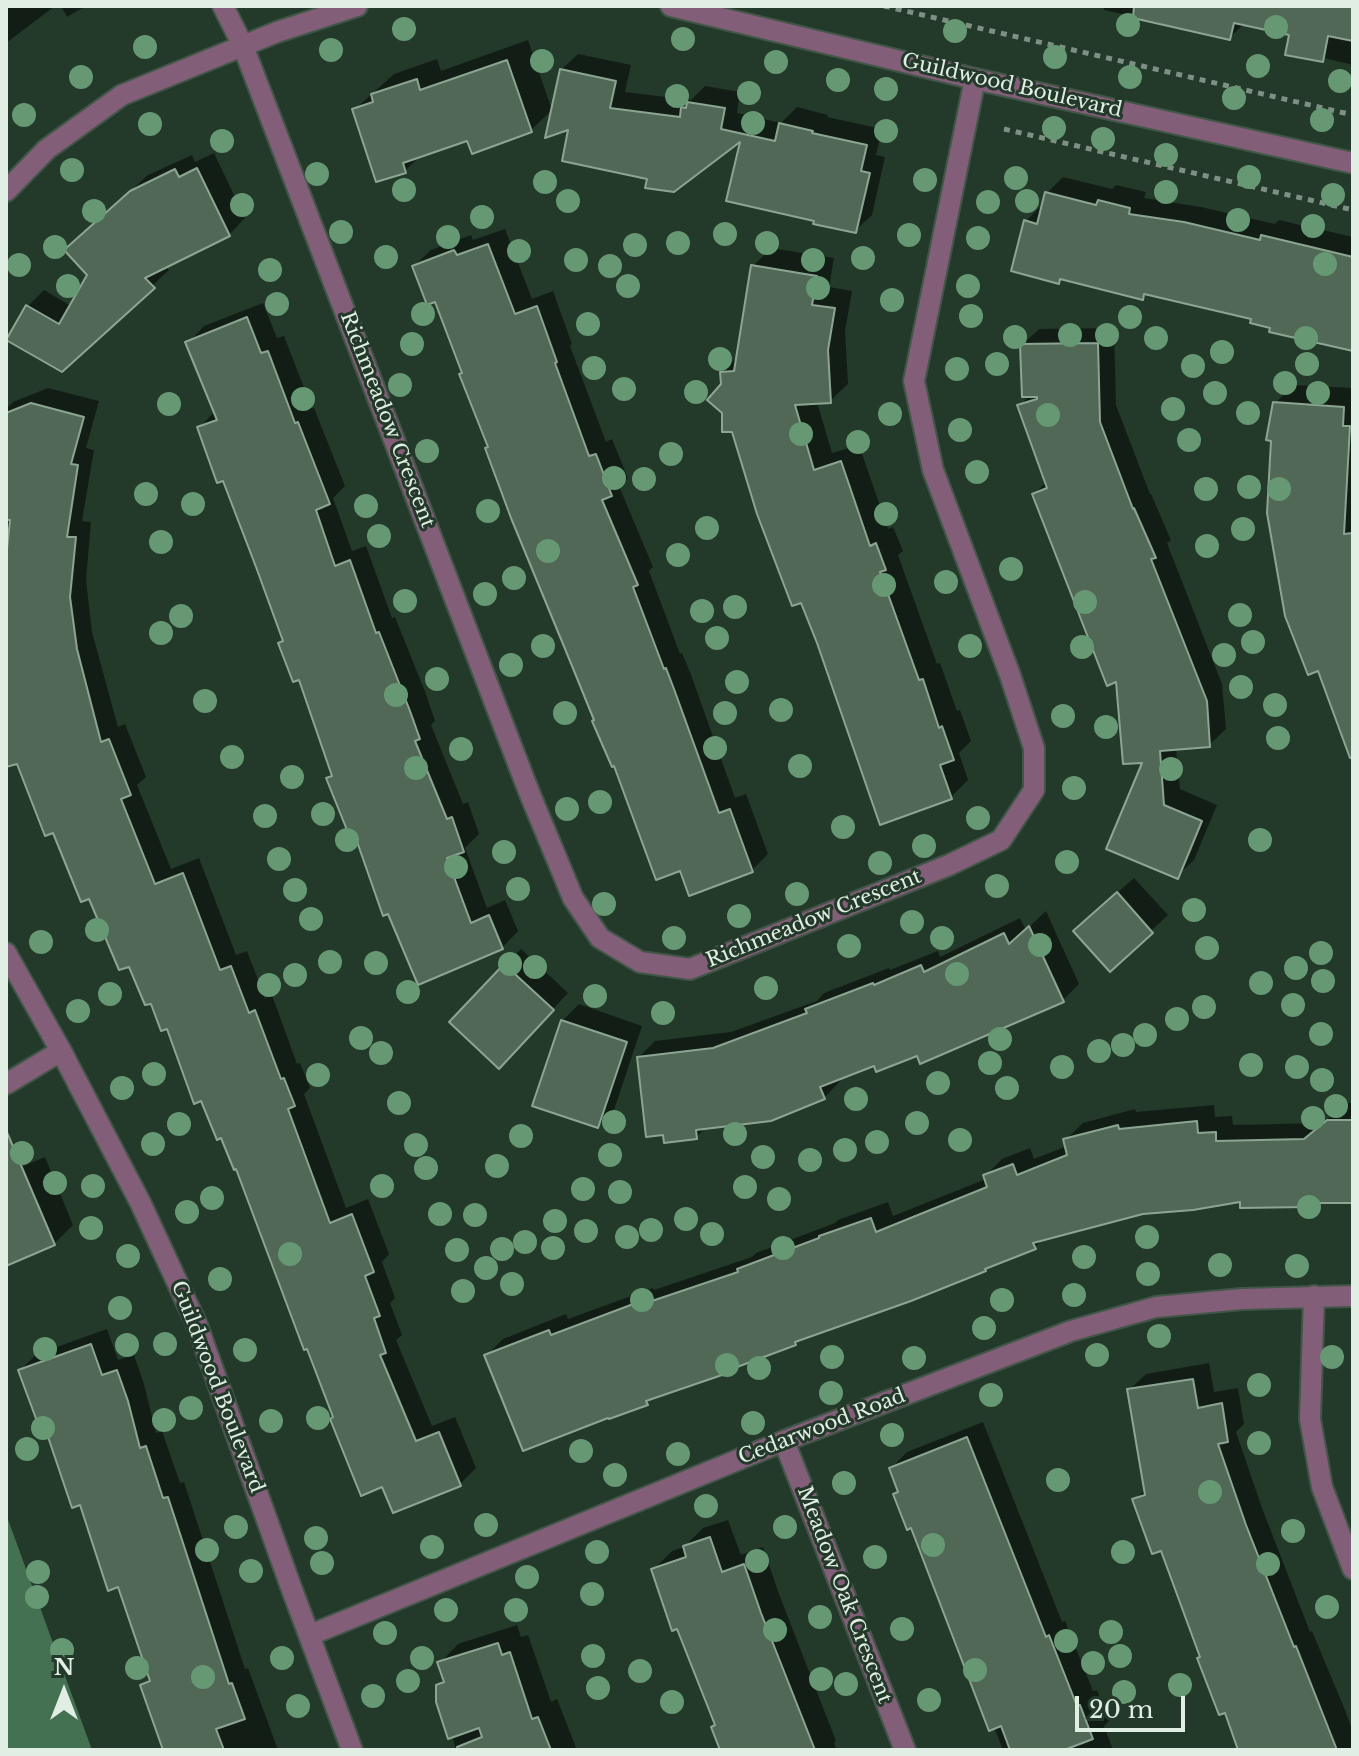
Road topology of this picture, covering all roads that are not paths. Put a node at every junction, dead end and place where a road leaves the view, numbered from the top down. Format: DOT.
graph roads {
  1 [pos="223,6"];
  2 [pos="357,6"];
  3 [pos="671,6"];
  4 [pos="243,46"];
  5 [pos="975,79"];
  6 [pos="1353,163"];
  7 [pos="6,191"];
  8 [pos="6,953"];
  9 [pos="61,1051"];
  10 [pos="6,1084"];
  11 [pos="1314,1296"];
  12 [pos="1353,1296"];
  13 [pos="784,1441"];
  14 [pos="1353,1569"];
  15 [pos="310,1635"];
  16 [pos="352,1750"];
  17 [pos="905,1750"];
  1 -- 4 [label="street, Richmeadow Crescent"];
  2 -- 4 [label="street"];
  3 -- 5 [label="street, Guildwood Boulevard"];
  4 -- 5 [label="street, Richmeadow Crescent"];
  4 -- 7 [label="street"];
  5 -- 6 [label="street, Guildwood Boulevard"];
  8 -- 9 [label="street, Guildwood Boulevard"];
  9 -- 10 [label="street"];
  9 -- 15 [label="street, Guildwood Boulevard"];
  11 -- 12 [label="street, Cedarwood Road"];
  11 -- 13 [label="street, Cedarwood Road"];
  11 -- 14 [label="street"];
  13 -- 15 [label="street, Cedarwood Road"];
  13 -- 17 [label="street, Meadow Oak Crescent"];
  15 -- 16 [label="street, Guildwood Boulevard"];
}
